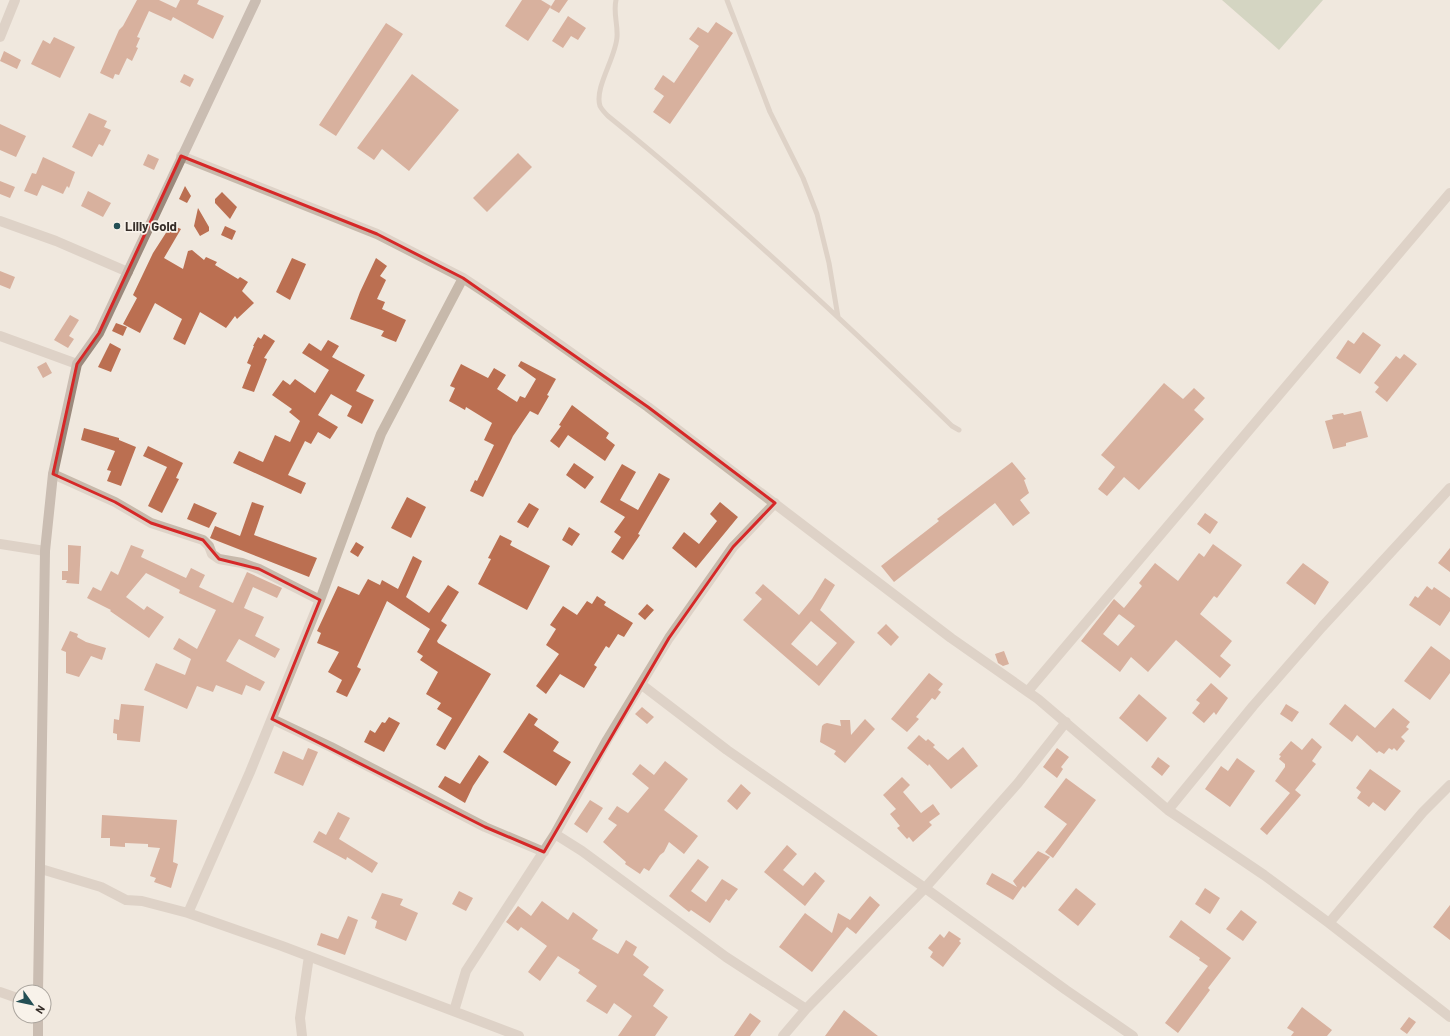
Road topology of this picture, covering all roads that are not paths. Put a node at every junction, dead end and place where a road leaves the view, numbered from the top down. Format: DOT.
graph roads {
  1 [pos="15,0"];
  2 [pos="256,0"];
  3 [pos="616,0"];
  4 [pos="727,0"];
  5 [pos="0,37"];
  6 [pos="181,156"];
  7 [pos="1449,196"];
  8 [pos="0,221"];
  9 [pos="128,272"];
  10 [pos="463,278"];
  11 [pos="838,317"];
  12 [pos="0,336"];
  13 [pos="77,364"];
  14 [pos="959,430"];
  15 [pos="52,474"];
  16 [pos="1450,488"];
  17 [pos="775,503"];
  18 [pos="0,544"];
  19 [pos="45,551"];
  20 [pos="320,600"];
  21 [pos="642,685"];
  22 [pos="1028,691"];
  23 [pos="272,719"];
  24 [pos="1066,722"];
  25 [pos="1450,785"];
  26 [pos="1168,810"];
  27 [pos="555,834"];
  28 [pos="544,852"];
  29 [pos="41,869"];
  30 [pos="925,888"];
  31 [pos="188,913"];
  32 [pos="1329,923"];
  33 [pos="309,956"];
  34 [pos="38,984"];
  35 [pos="0,992"];
  36 [pos="12,996"];
  37 [pos="806,1009"];
  38 [pos="454,1011"];
  39 [pos="1450,1017"];
  40 [pos="38,1024"];
  41 [pos="38,1036"];
  42 [pos="302,1036"];
  43 [pos="519,1036"];
  44 [pos="783,1036"];
  45 [pos="1133,1036"];
  1 -- 5 [label="street"];
  2 -- 6 [label="main road"];
  3 -- 11 [label="lane"];
  4 -- 11 [label="lane"];
  6 -- 9 [label="main road"];
  6 -- 10 [label="street"];
  7 -- 22 [label="street"];
  8 -- 9 [label="street"];
  9 -- 13 [label="main road"];
  10 -- 17 [label="street"];
  10 -- 20 [label="street"];
  11 -- 14 [label="lane"];
  12 -- 13 [label="street"];
  13 -- 15 [label="main road"];
  15 -- 19 [label="main road"];
  15 -- 20 [label="street"];
  16 -- 26 [label="street"];
  17 -- 21 [label="street"];
  17 -- 22 [label="street"];
  18 -- 19 [label="street"];
  19 -- 29 [label="main road"];
  20 -- 23 [label="street"];
  21 -- 27 [label="street"];
  21 -- 30 [label="street"];
  22 -- 24 [label="street"];
  23 -- 28 [label="street"];
  23 -- 31 [label="street"];
  24 -- 26 [label="street"];
  24 -- 30 [label="street"];
  25 -- 32 [label="street"];
  26 -- 32 [label="street"];
  27 -- 28 [label="street"];
  27 -- 37 [label="street"];
  28 -- 38 [label="street"];
  29 -- 31 [label="street"];
  29 -- 34 [label="main road"];
  30 -- 37 [label="street"];
  30 -- 45 [label="street"];
  31 -- 33 [label="street"];
  32 -- 39 [label="street"];
  33 -- 38 [label="street"];
  33 -- 42 [label="street"];
  35 -- 36 [label="street"];
  37 -- 44 [label="street"];
  38 -- 43 [label="street"];
  40 -- 41 [label="main road"];
}
